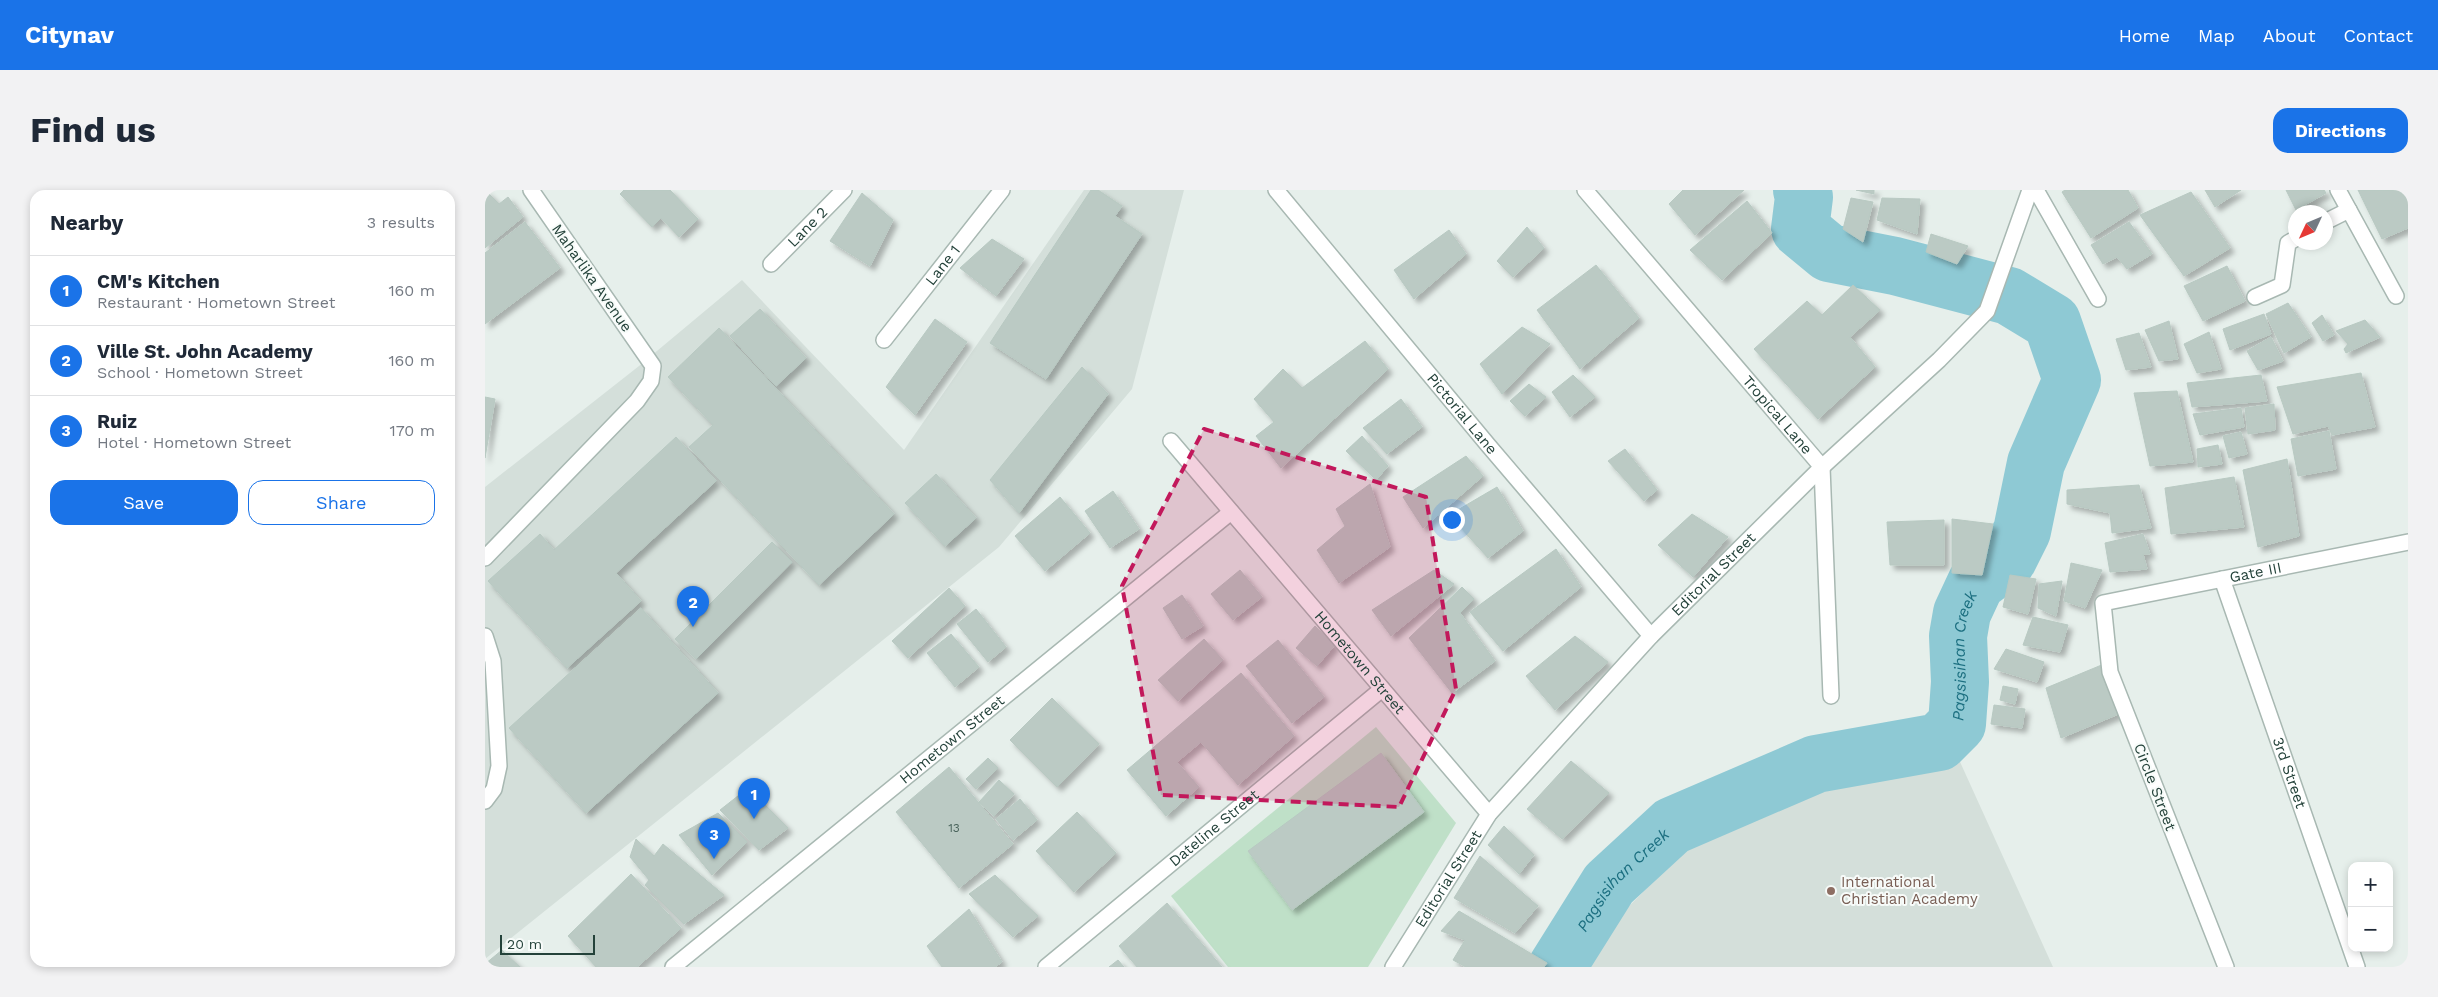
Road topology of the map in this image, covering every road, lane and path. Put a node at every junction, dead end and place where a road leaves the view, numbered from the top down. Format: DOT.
graph roads {
  1 [pos="531,190"];
  2 [pos="844,190"];
  3 [pos="1001,190"];
  4 [pos="1276,190"];
  5 [pos="1585,190"];
  6 [pos="2030,190"];
  7 [pos="2036,190"];
  8 [pos="2338,190"];
  9 [pos="2349,210"];
  10 [pos="2333,218"];
  11 [pos="2288,243"];
  12 [pos="771,264"];
  13 [pos="2396,296"];
  14 [pos="2255,297"];
  15 [pos="2098,299"];
  16 [pos="884,340"];
  17 [pos="1171,441"];
  18 [pos="1822,467"];
  19 [pos="1231,512"];
  20 [pos="2408,542"];
  21 [pos="485,558"];
  22 [pos="2221,579"];
  23 [pos="2103,603"];
  24 [pos="485,636"];
  25 [pos="1651,636"];
  26 [pos="1382,689"];
  27 [pos="1831,696"];
  28 [pos="485,801"];
  29 [pos="1489,814"];
  30 [pos="673,967"];
  31 [pos="1046,967"];
  32 [pos="1393,967"];
  33 [pos="2226,967"];
  34 [pos="2357,967"];
  1 -- 21 [label="street, Maharlika Avenue"];
  2 -- 12 [label="street, Lane 2"];
  3 -- 16 [label="street, Lane 1"];
  4 -- 25 [label="street, Pictorial Lane"];
  5 -- 18 [label="street, Tropical Lane"];
  6 -- 18 [label="street, Editorial Street"];
  7 -- 15 [label="street"];
  8 -- 9 [label="street"];
  9 -- 10 [label="street"];
  9 -- 13 [label="street"];
  11 -- 14 [label="street"];
  17 -- 19 [label="street, Hometown Street"];
  18 -- 25 [label="street, Editorial Street"];
  18 -- 27 [label="street, Tropical Lane"];
  19 -- 26 [label="street, Hometown Street"];
  19 -- 30 [label="street, Hometown Street"];
  20 -- 22 [label="street, Gate III"];
  22 -- 23 [label="street, Gate III"];
  22 -- 34 [label="street, 3rd Street"];
  23 -- 33 [label="street, Circle Street"];
  24 -- 28 [label="street"];
  25 -- 29 [label="street, Editorial Street"];
  26 -- 29 [label="street, Hometown Street"];
  26 -- 31 [label="street, Dateline Street"];
  29 -- 32 [label="street, Editorial Street"];
}
